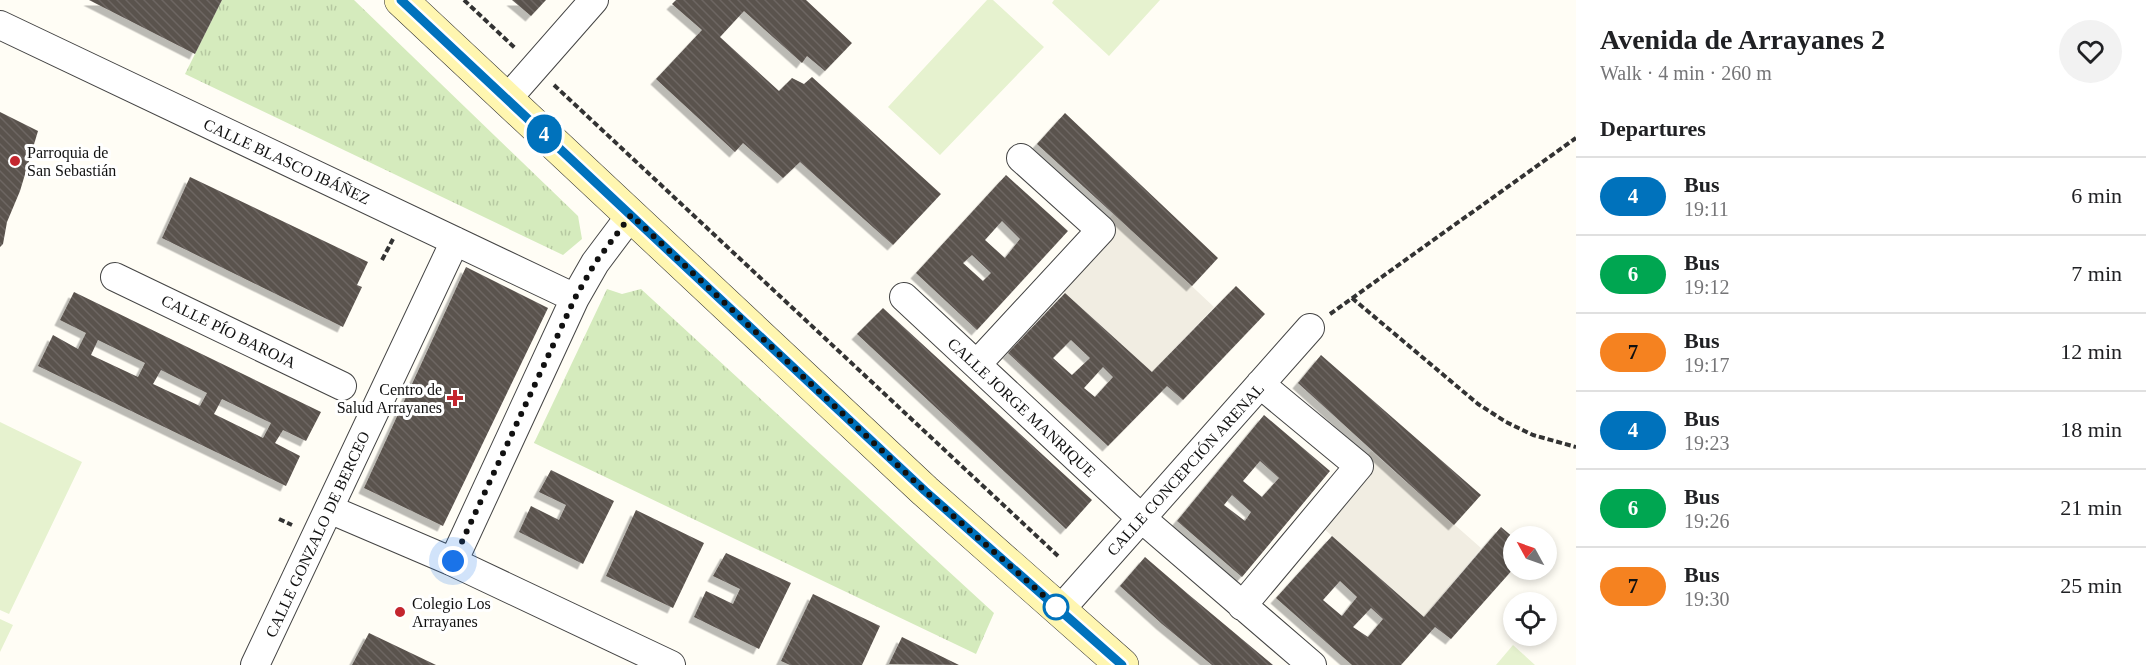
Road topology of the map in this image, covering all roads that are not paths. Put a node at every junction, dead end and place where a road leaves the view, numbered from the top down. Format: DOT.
graph roads {
  1 [pos="401,0"];
  2 [pos="594,0"];
  3 [pos="0,25"];
  4 [pos="507,99"];
  5 [pos="1021,158"];
  6 [pos="631,215"];
  7 [pos="455,241"];
  8 [pos="115,277"];
  9 [pos="904,297"];
  10 [pos="575,298"];
  11 [pos="1310,328"];
  12 [pos="977,364"];
  13 [pos="1260,384"];
  14 [pos="342,386"];
  15 [pos="329,509"];
  16 [pos="1141,518"];
  17 [pos="453,561"];
  18 [pos="1242,606"];
  19 [pos="1060,610"];
  20 [pos="255,665"];
  21 [pos="671,665"];
  22 [pos="1122,665"];
  23 [pos="1312,665"];
  1 -- 4 [label="street"];
  2 -- 4 [label="street"];
  3 -- 7 [label="street, CALLE BLASCO IBÁÑEZ"];
  4 -- 6 [label="street"];
  5 -- 12 [label="street"];
  6 -- 10 [label="street"];
  6 -- 19 [label="street"];
  7 -- 10 [label="street, CALLE BLASCO IBÁÑEZ"];
  7 -- 15 [label="street, CALLE GONZALO DE BERCEO"];
  8 -- 14 [label="street, CALLE PÍO BAROJA"];
  9 -- 12 [label="street, CALLE JORGE MANRIQUE"];
  10 -- 17 [label="street"];
  11 -- 13 [label="street, CALLE CONCEPCIÓN ARENAL"];
  12 -- 16 [label="street, CALLE JORGE MANRIQUE"];
  13 -- 16 [label="street, CALLE CONCEPCIÓN ARENAL"];
  13 -- 18 [label="street"];
  15 -- 17 [label="street"];
  15 -- 20 [label="street, CALLE GONZALO DE BERCEO"];
  16 -- 18 [label="street, CALLE JORGE MANRIQUE"];
  16 -- 19 [label="street, CALLE CONCEPCIÓN ARENAL"];
  17 -- 21 [label="street"];
  18 -- 23 [label="street, CALLE JORGE MANRIQUE"];
  19 -- 22 [label="street"];
}
